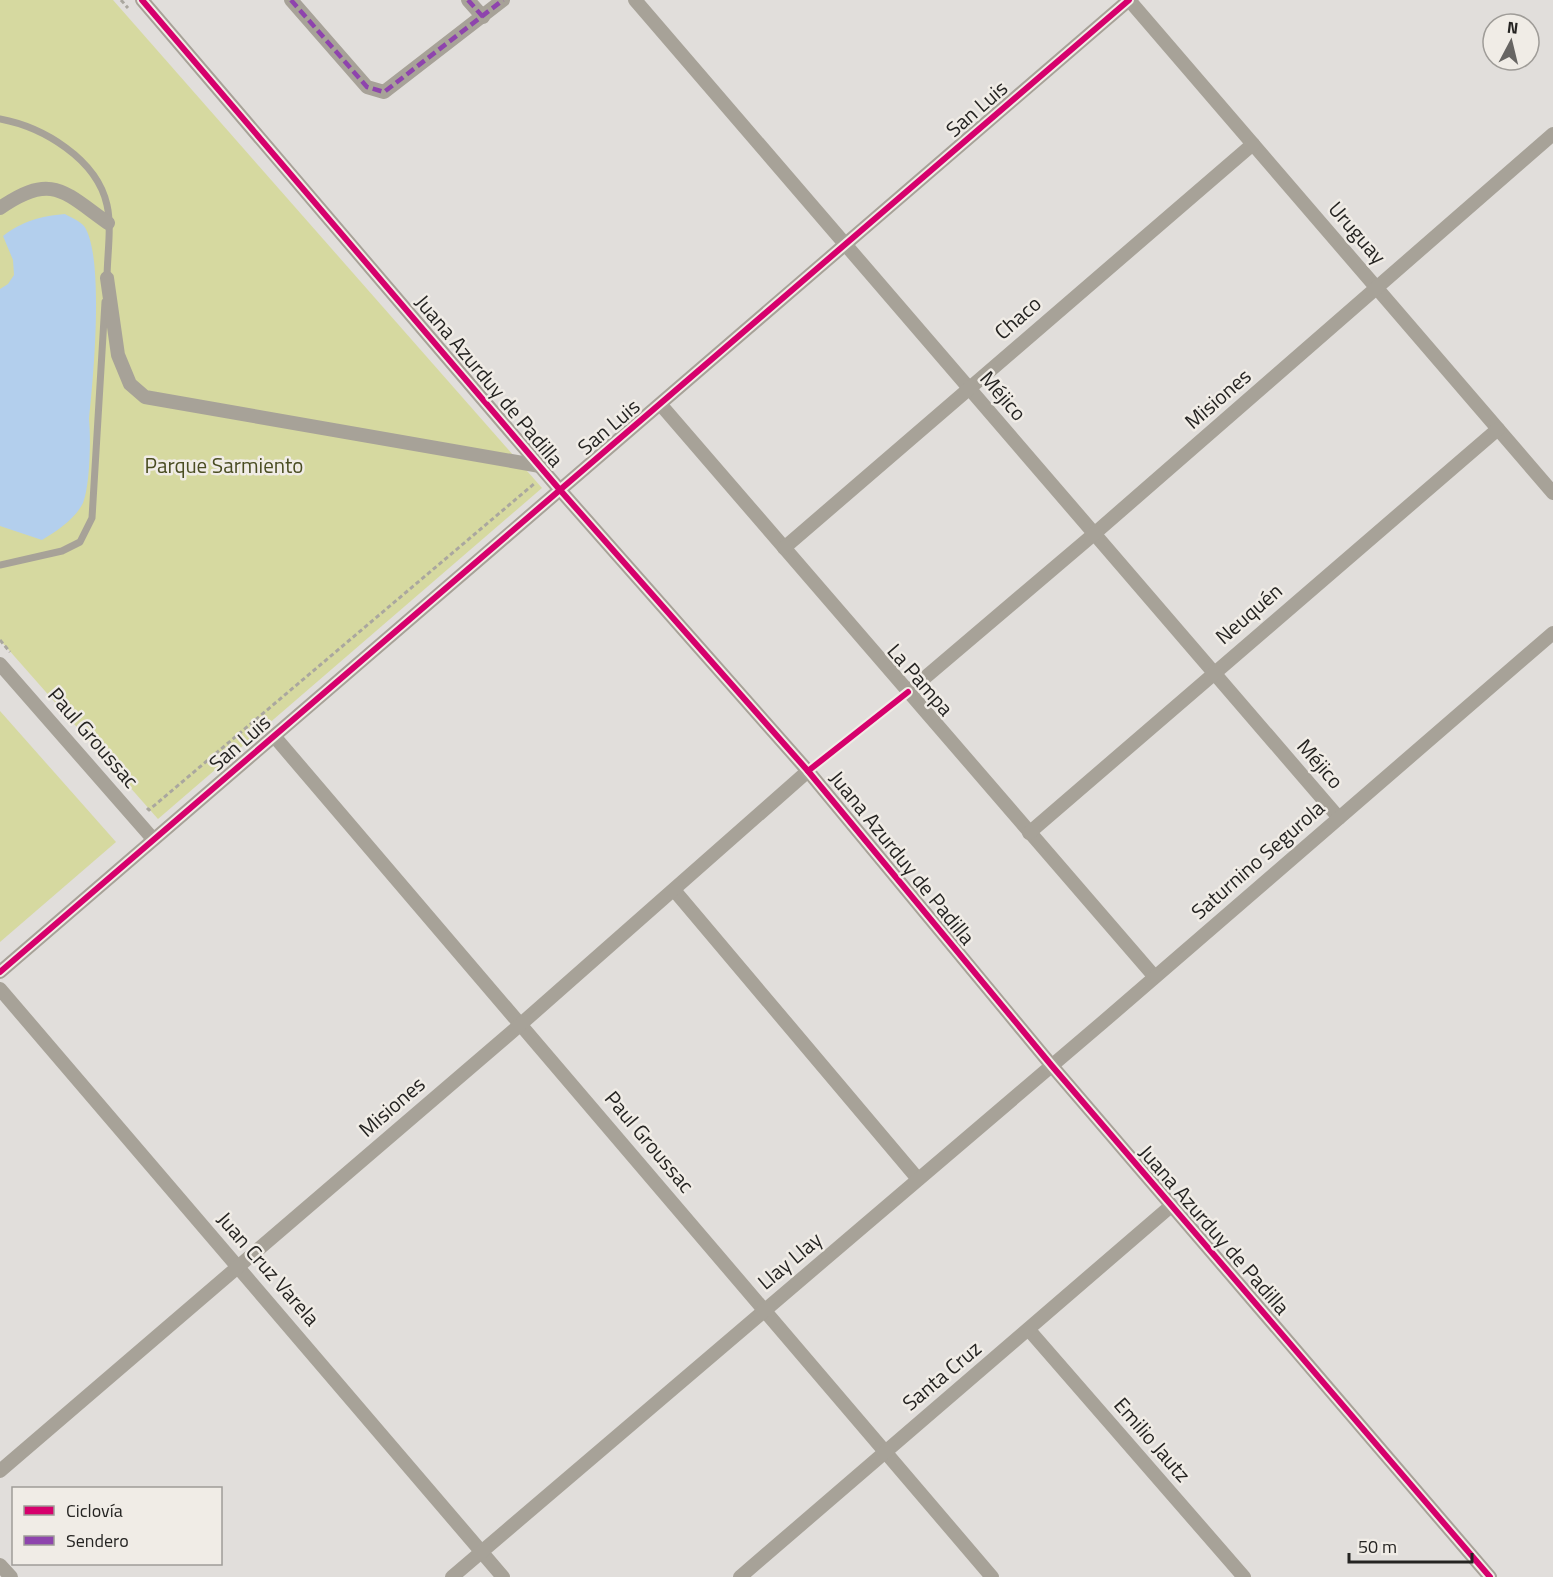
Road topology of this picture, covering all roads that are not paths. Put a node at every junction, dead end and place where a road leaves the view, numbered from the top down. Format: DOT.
graph roads {
  1 [pos="142,0"];
  2 [pos="291,0"];
  3 [pos="468,0"];
  4 [pos="503,0"];
  5 [pos="635,0"];
  6 [pos="1129,0"];
  7 [pos="483,17"];
  8 [pos="0,119"];
  9 [pos="1553,134"];
  10 [pos="1253,144"];
  11 [pos="0,208"];
  12 [pos="108,223"];
  13 [pos="845,244"];
  14 [pos="107,278"];
  15 [pos="1377,289"];
  16 [pos="969,389"];
  17 [pos="661,405"];
  18 [pos="1498,429"];
  19 [pos="540,466"];
  20 [pos="560,490"];
  21 [pos="1553,493"];
  22 [pos="1094,534"];
  23 [pos="784,548"];
  24 [pos="0,565"];
  25 [pos="1553,633"];
  26 [pos="0,664"];
  27 [pos="1214,673"];
  28 [pos="909,692"];
  29 [pos="274,736"];
  30 [pos="808,771"];
  31 [pos="1339,818"];
  32 [pos="1029,833"];
  33 [pos="153,839"];
  34 [pos="674,890"];
  35 [pos="0,972"];
  36 [pos="1154,976"];
  37 [pos="0,989"];
  38 [pos="521,1024"];
  39 [pos="1052,1066"];
  40 [pos="918,1179"];
  41 [pos="1171,1206"];
  42 [pos="239,1266"];
  43 [pos="765,1310"];
  44 [pos="1029,1330"];
  45 [pos="886,1452"];
  46 [pos="0,1471"];
  47 [pos="482,1552"];
  48 [pos="0,1565"];
  49 [pos="10,1577"];
  50 [pos="452,1577"];
  51 [pos="503,1577"];
  52 [pos="740,1577"];
  53 [pos="992,1577"];
  54 [pos="1244,1577"];
  55 [pos="1490,1577"];
  1 -- 19 [label="street, Juana Azurduy de Padilla"];
  2 -- 7 [label="street"];
  3 -- 7 [label="street"];
  4 -- 7 [label="street"];
  5 -- 13 [label="street, Méjico"];
  6 -- 10 [label="street, Uruguay"];
  6 -- 13 [label="street, San Luis"];
  8 -- 12 [label="lane"];
  9 -- 15 [label="street, Misiones"];
  10 -- 15 [label="street, Uruguay"];
  10 -- 16 [label="street, Chaco"];
  11 -- 12 [label="street"];
  12 -- 14 [label="lane"];
  13 -- 16 [label="street, Méjico"];
  13 -- 17 [label="street, San Luis"];
  14 -- 19 [label="street"];
  14 -- 24 [label="lane"];
  15 -- 18 [label="street, Uruguay"];
  15 -- 22 [label="street, Misiones"];
  16 -- 22 [label="street, Méjico"];
  16 -- 23 [label="street, Chaco"];
  17 -- 20 [label="street, San Luis"];
  17 -- 23 [label="street, La Pampa"];
  18 -- 21 [label="street, Uruguay"];
  18 -- 27 [label="street, Neuquén"];
  19 -- 20 [label="street, Juana Azurduy de Padilla"];
  20 -- 29 [label="street, San Luis"];
  20 -- 30 [label="street, Juana Azurduy de Padilla"];
  22 -- 27 [label="street, Méjico"];
  22 -- 28 [label="street, Misiones"];
  23 -- 28 [label="street, La Pampa"];
  25 -- 31 [label="street, Saturnino Segurola"];
  26 -- 33 [label="street, Paul Groussac"];
  27 -- 31 [label="street, Méjico"];
  27 -- 32 [label="street, Neuquén"];
  28 -- 32 [label="street, La Pampa"];
  29 -- 33 [label="street, San Luis"];
  29 -- 38 [label="street, Paul Groussac"];
  30 -- 34 [label="street, Misiones"];
  30 -- 39 [label="street, Juana Azurduy de Padilla"];
  31 -- 36 [label="street, Saturnino Segurola"];
  32 -- 36 [label="street, La Pampa"];
  33 -- 35 [label="street, San Luis"];
  34 -- 38 [label="street, Misiones"];
  34 -- 40 [label="street"];
  36 -- 39 [label="street, Llay Llay"];
  37 -- 42 [label="street, Juan Cruz Varela"];
  38 -- 42 [label="street, Misiones"];
  38 -- 43 [label="street, Paul Groussac"];
  39 -- 40 [label="street, Llay Llay"];
  39 -- 41 [label="street, Juana Azurduy de Padilla"];
  40 -- 43 [label="street, Llay Llay"];
  41 -- 44 [label="street, Santa Cruz"];
  41 -- 55 [label="street, Juana Azurduy de Padilla"];
  42 -- 46 [label="street, Misiones"];
  42 -- 47 [label="street, Juan Cruz Varela"];
  43 -- 45 [label="street, Paul Groussac"];
  43 -- 47 [label="street, Llay Llay"];
  44 -- 45 [label="street, Santa Cruz"];
  44 -- 54 [label="street, Emilio Jautz"];
  45 -- 52 [label="street, Santa Cruz"];
  45 -- 53 [label="street, Paul Groussac"];
  47 -- 50 [label="street, Llay Llay"];
  47 -- 51 [label="street, Juan Cruz Varela"];
  48 -- 49 [label="street"];
}
